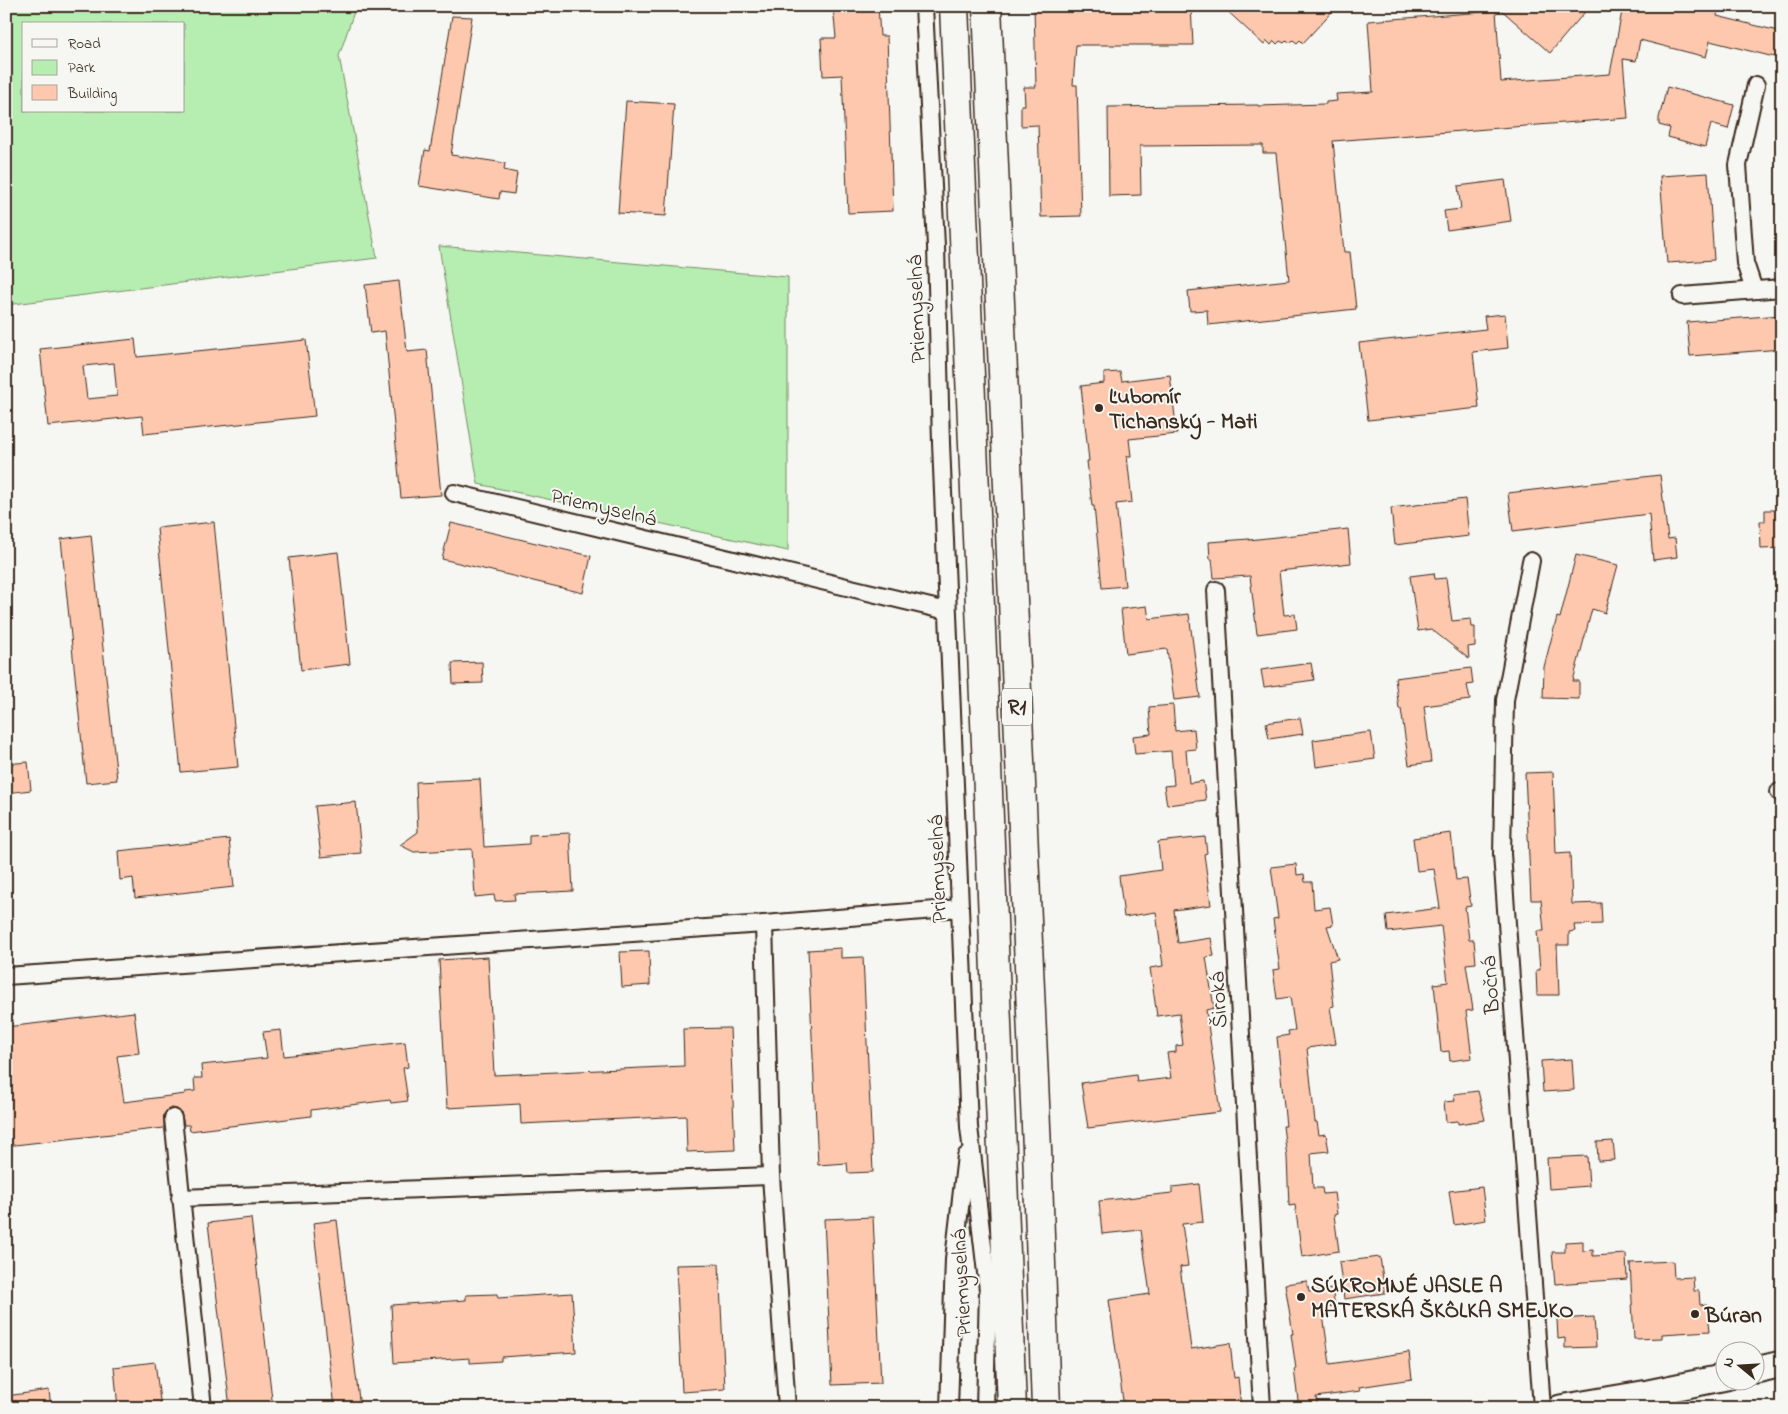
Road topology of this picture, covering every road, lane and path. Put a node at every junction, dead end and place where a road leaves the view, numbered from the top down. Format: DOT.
graph roads {
  1 [pos="924,6"];
  2 [pos="954,6"];
  3 [pos="987,6"];
  4 [pos="1756,85"];
  5 [pos="1782,288"];
  6 [pos="1754,290"];
  7 [pos="1682,296"];
  8 [pos="454,493"];
  9 [pos="1530,562"];
  10 [pos="1216,590"];
  11 [pos="948,610"];
  12 [pos="960,908"];
  13 [pos="764,924"];
  14 [pos="6,976"];
  15 [pos="173,1118"];
  16 [pos="969,1126"];
  17 [pos="771,1176"];
  18 [pos="180,1198"];
  19 [pos="1782,1364"];
  20 [pos="1766,1368"];
  21 [pos="1716,1379"];
  22 [pos="203,1408"];
  23 [pos="788,1408"];
  24 [pos="949,1408"];
  25 [pos="985,1408"];
  26 [pos="1012,1408"];
  27 [pos="1046,1408"];
  28 [pos="1262,1408"];
  29 [pos="1542,1408"];
  30 [pos="1560,1408"];
  1 -- 11 [label="street, Priemyselná"];
  2 -- 26 [label="highway, R1"];
  3 -- 27 [label="highway, R1"];
  4 -- 6 [label="street"];
  5 -- 6 [label="street"];
  6 -- 7 [label="street"];
  8 -- 11 [label="street, Priemyselná"];
  9 -- 29 [label="street, Bočná"];
  10 -- 28 [label="street, Široká"];
  11 -- 12 [label="street, Priemyselná"];
  12 -- 13 [label="street"];
  12 -- 16 [label="street, Priemyselná"];
  13 -- 14 [label="street"];
  13 -- 17 [label="street"];
  15 -- 18 [label="street"];
  16 -- 24 [label="street, Priemyselná"];
  16 -- 25 [label="street, Priemyselná"];
  17 -- 18 [label="street"];
  17 -- 23 [label="street"];
  18 -- 22 [label="street"];
  19 -- 20 [label="main road"];
  21 -- 30 [label="main road"];
}
